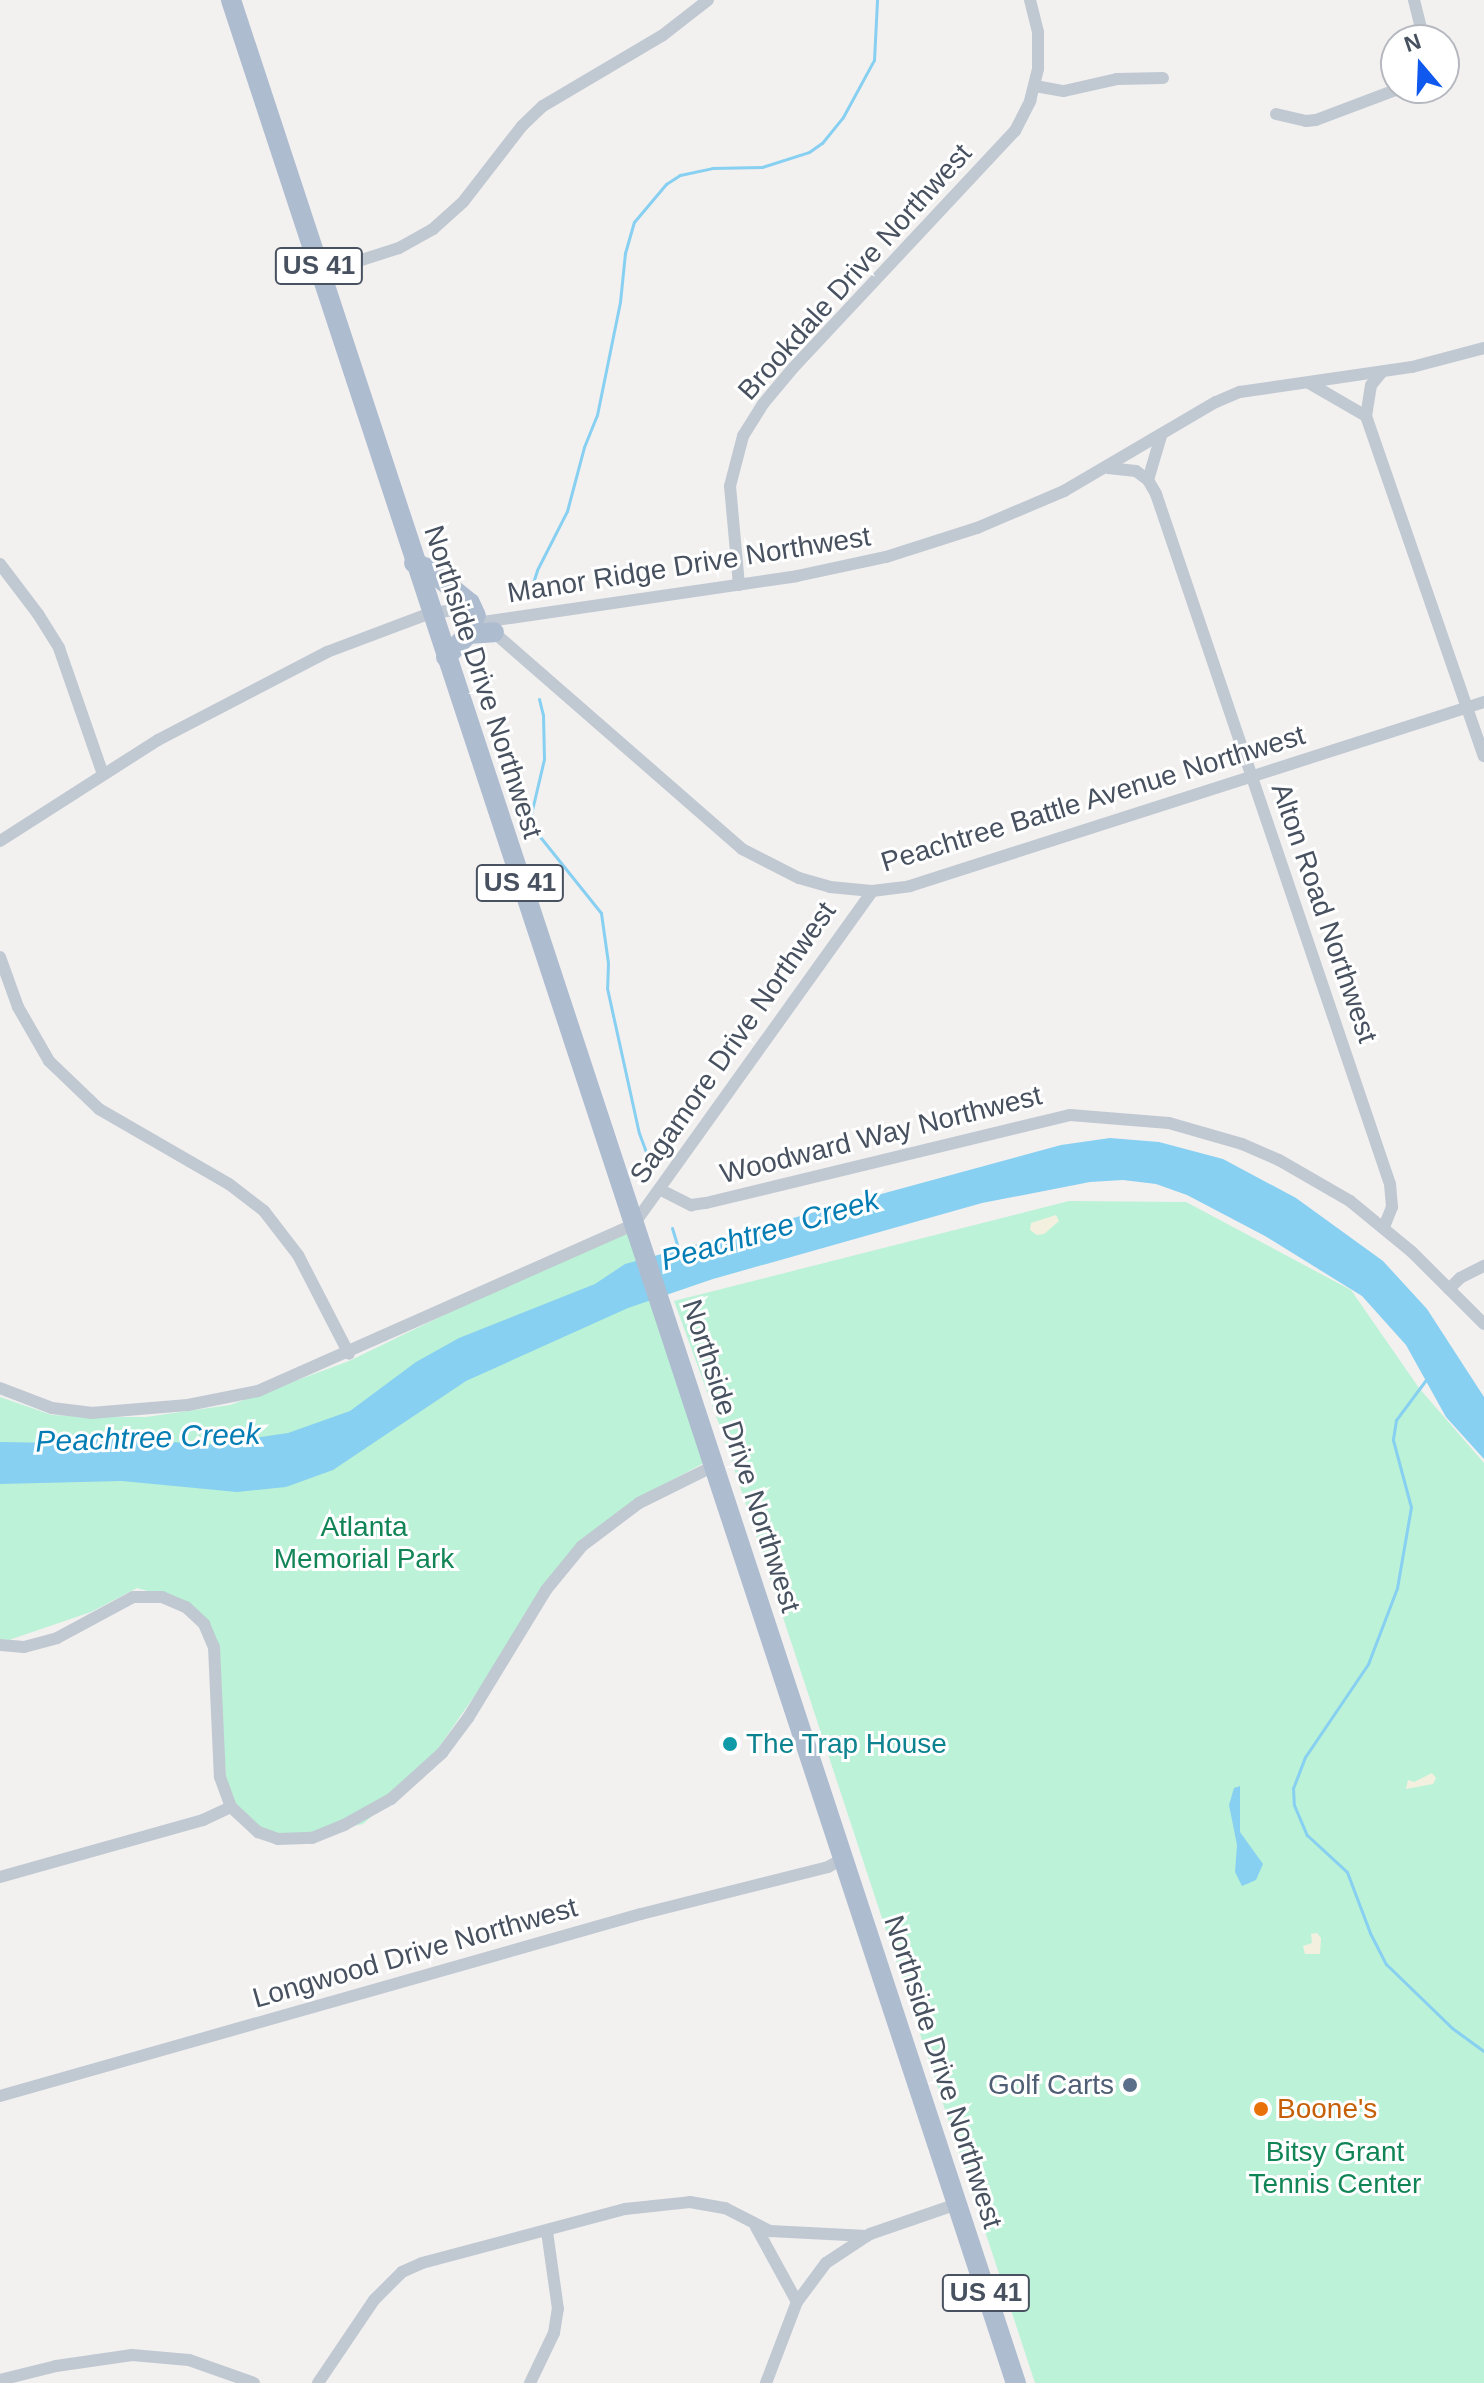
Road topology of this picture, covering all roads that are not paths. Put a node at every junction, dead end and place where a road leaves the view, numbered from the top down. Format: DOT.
graph roads {
  1 [pos="231,0"];
  2 [pos="708,0"];
  3 [pos="1030,0"];
  4 [pos="1414,0"];
  5 [pos="1420,24"];
  6 [pos="1163,78"];
  7 [pos="1035,86"];
  8 [pos="1380,96"];
  9 [pos="1276,114"];
  10 [pos="321,273"];
  11 [pos="1484,348"];
  12 [pos="1382,372"];
  13 [pos="1306,382"];
  14 [pos="1366,416"];
  15 [pos="1161,436"];
  16 [pos="1108,468"];
  17 [pos="1148,480"];
  18 [pos="414,563"];
  19 [pos="0,564"];
  20 [pos="739,585"];
  21 [pos="431,613"];
  22 [pos="484,623"];
  23 [pos="446,657"];
  24 [pos="1484,702"];
  25 [pos="1467,707"];
  26 [pos="1484,756"];
  27 [pos="103,774"];
  28 [pos="1252,776"];
  29 [pos="0,841"];
  30 [pos="872,891"];
  31 [pos="0,957"];
  32 [pos="661,1190"];
  33 [pos="634,1224"];
  34 [pos="1384,1227"];
  35 [pos="1484,1266"];
  36 [pos="1449,1289"];
  37 [pos="1484,1324"];
  38 [pos="349,1354"];
  39 [pos="0,1388"];
  40 [pos="716,1465"];
  41 [pos="0,1645"];
  42 [pos="231,1807"];
  43 [pos="844,1858"];
  44 [pos="0,1877"];
  45 [pos="0,2096"];
  46 [pos="957,2204"];
  47 [pos="756,2227"];
  48 [pos="547,2232"];
  49 [pos="867,2236"];
  50 [pos="797,2302"];
  51 [pos="0,2380"];
  52 [pos="16,2380"];
  53 [pos="254,2383"];
  54 [pos="318,2383"];
  55 [pos="530,2383"];
  56 [pos="766,2383"];
  57 [pos="1016,2383"];
  1 -- 10 [label="main road, Northside Drive Northwest / US 41"];
  2 -- 10 [label="street"];
  3 -- 7 [label="street, Brookdale Drive Northwest"];
  4 -- 5 [label="street"];
  6 -- 7 [label="street"];
  7 -- 20 [label="street, Brookdale Drive Northwest"];
  8 -- 9 [label="street"];
  10 -- 18 [label="main road, Northside Drive Northwest / US 41"];
  11 -- 12 [label="street, Manor Ridge Drive Northwest"];
  12 -- 13 [label="street, Manor Ridge Drive Northwest"];
  12 -- 14 [label="street"];
  13 -- 14 [label="street"];
  13 -- 15 [label="street, Manor Ridge Drive Northwest"];
  14 -- 25 [label="street"];
  15 -- 16 [label="street, Manor Ridge Drive Northwest"];
  15 -- 17 [label="street"];
  16 -- 17 [label="street"];
  16 -- 20 [label="street, Manor Ridge Drive Northwest"];
  17 -- 28 [label="street, Alton Road Northwest"];
  18 -- 21 [label="main road, Northside Drive Northwest / US 41"];
  18 -- 22 [label="main road"];
  19 -- 27 [label="street"];
  20 -- 22 [label="street, Manor Ridge Drive Northwest"];
  21 -- 22 [label="street"];
  21 -- 23 [label="main road, Northside Drive Northwest / US 41"];
  21 -- 27 [label="street"];
  22 -- 23 [label="main road"];
  22 -- 30 [label="street, Peachtree Battle Avenue Northwest"];
  23 -- 33 [label="main road, Northside Drive Northwest / US 41"];
  24 -- 25 [label="street, Peachtree Battle Avenue Northwest"];
  25 -- 26 [label="street"];
  25 -- 28 [label="street, Peachtree Battle Avenue Northwest"];
  27 -- 29 [label="street"];
  28 -- 30 [label="street, Peachtree Battle Avenue Northwest"];
  28 -- 34 [label="street, Alton Road Northwest"];
  30 -- 32 [label="street, Sagamore Drive Northwest"];
  31 -- 38 [label="street"];
  32 -- 33 [label="street, Sagamore Drive Northwest"];
  32 -- 34 [label="street, Woodward Way Northwest"];
  33 -- 38 [label="street"];
  33 -- 40 [label="main road, Northside Drive Northwest / US 41"];
  34 -- 36 [label="street, Woodward Way Northwest"];
  35 -- 36 [label="street"];
  36 -- 37 [label="street, Woodward Way Northwest"];
  38 -- 39 [label="street"];
  40 -- 42 [label="street"];
  40 -- 43 [label="main road, Northside Drive Northwest / US 41"];
  41 -- 42 [label="street"];
  42 -- 44 [label="street"];
  43 -- 45 [label="street, Longwood Drive Northwest"];
  43 -- 46 [label="main road, Northside Drive Northwest / US 41"];
  46 -- 49 [label="street"];
  46 -- 57 [label="main road, Northside Drive Northwest / US 41"];
  47 -- 48 [label="street"];
  47 -- 49 [label="street"];
  47 -- 50 [label="street"];
  48 -- 54 [label="street"];
  48 -- 55 [label="street"];
  49 -- 50 [label="street"];
  50 -- 56 [label="street"];
  51 -- 52 [label="street"];
  52 -- 53 [label="street"];
}
